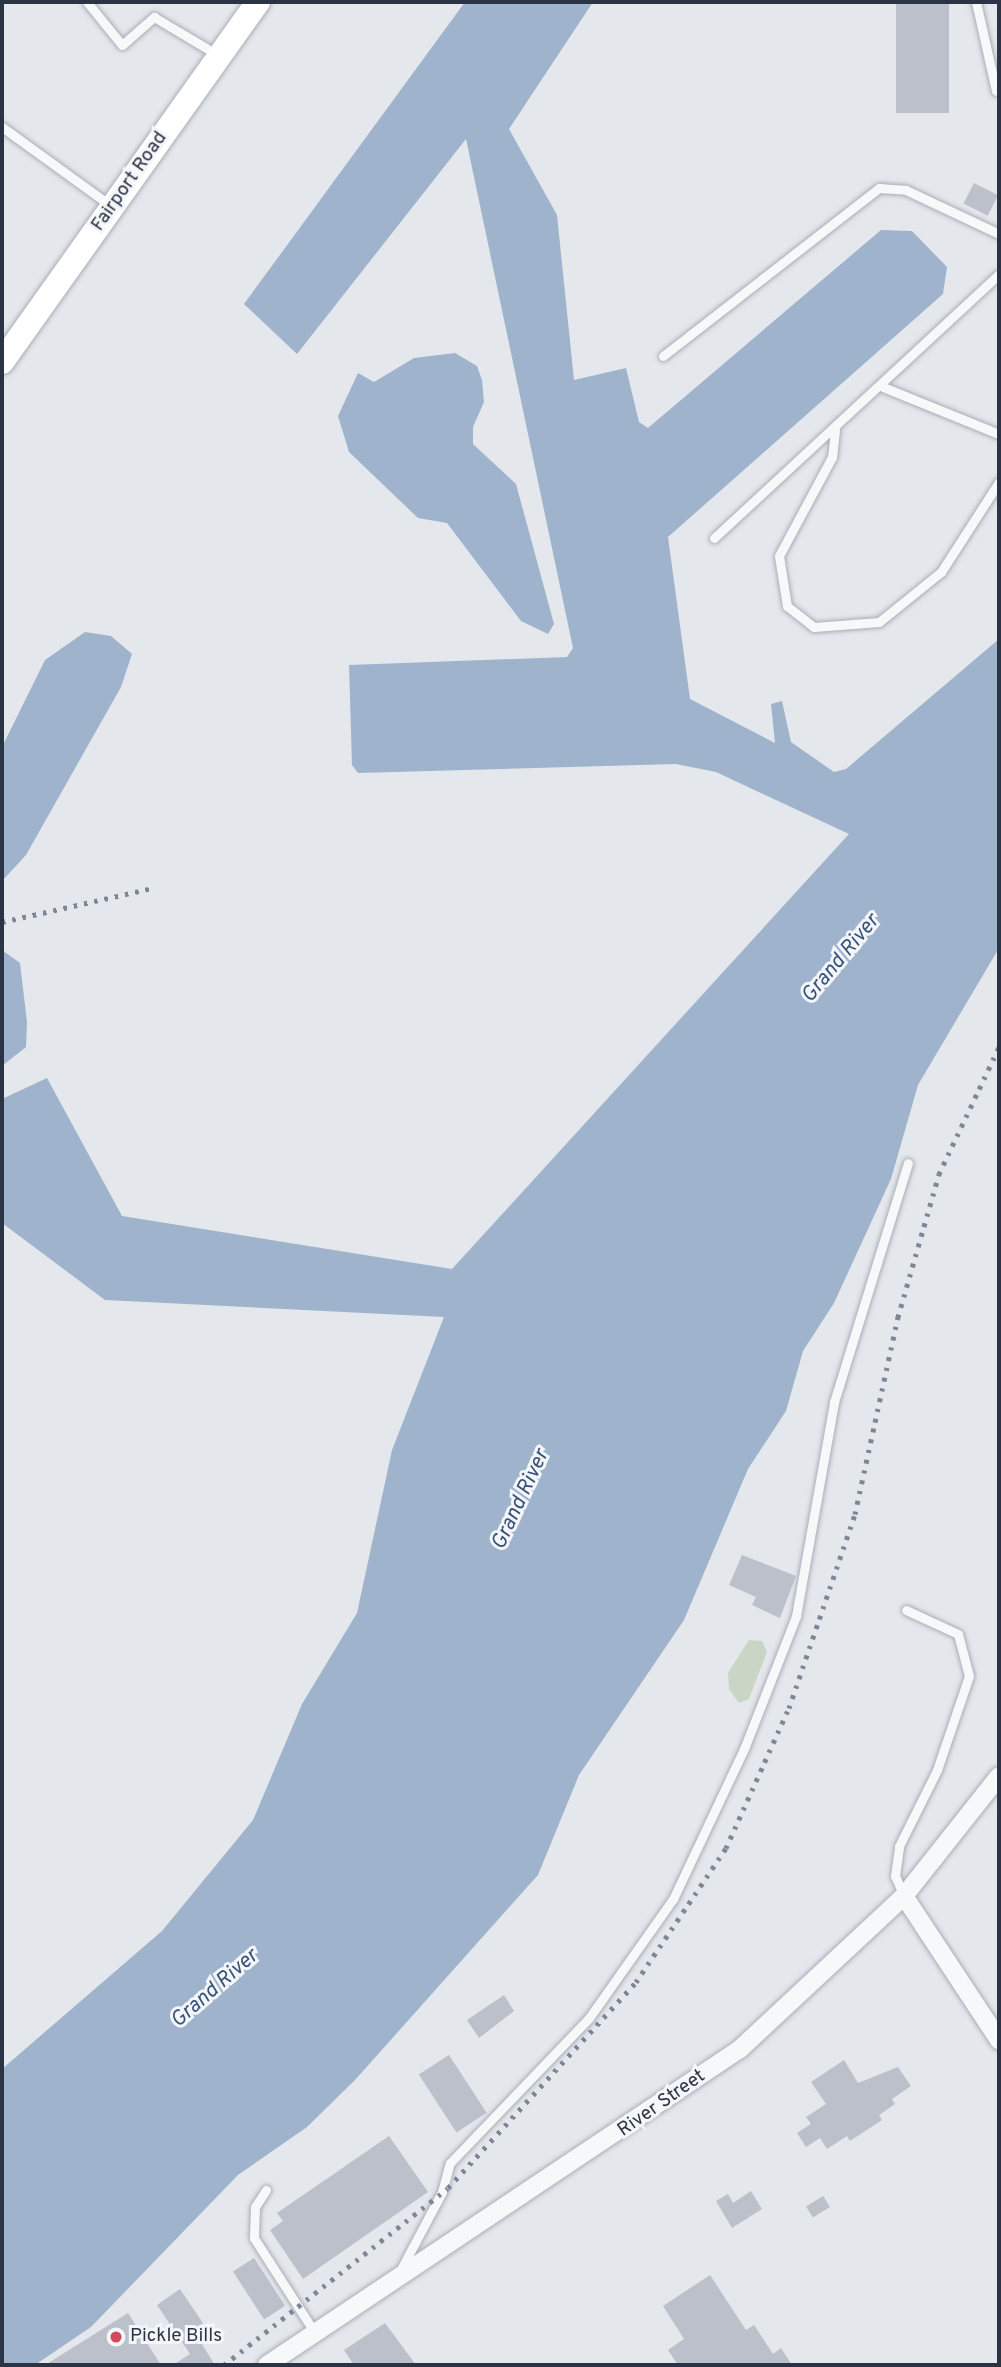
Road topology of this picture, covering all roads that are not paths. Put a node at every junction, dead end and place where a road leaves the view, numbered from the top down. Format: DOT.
graph roads {
  1 [pos="87,2"];
  2 [pos="258,2"];
  3 [pos="976,2"];
  4 [pos="220,55"];
  5 [pos="996,91"];
  6 [pos="2,127"];
  7 [pos="112,207"];
  8 [pos="999,233"];
  9 [pos="999,274"];
  10 [pos="663,356"];
  11 [pos="2,362"];
  12 [pos="883,387"];
  13 [pos="835,430"];
  14 [pos="999,434"];
  15 [pos="999,482"];
  16 [pos="714,538"];
  17 [pos="908,1163"];
  18 [pos="906,1610"];
  19 [pos="999,1776"];
  20 [pos="904,1896"];
  21 [pos="999,2040"];
  22 [pos="266,2190"];
  23 [pos="394,2281"];
  24 [pos="315,2333"];
  25 [pos="267,2365"];
  1 -- 4 [label="lane"];
  2 -- 4 [label="street, Fairport Road"];
  3 -- 5 [label="lane"];
  4 -- 7 [label="street, Fairport Road"];
  6 -- 7 [label="lane"];
  7 -- 11 [label="street, Fairport Road"];
  8 -- 10 [label="lane"];
  9 -- 12 [label="lane"];
  12 -- 13 [label="lane"];
  12 -- 14 [label="lane"];
  13 -- 15 [label="lane"];
  13 -- 16 [label="lane"];
  17 -- 23 [label="lane"];
  18 -- 20 [label="lane"];
  19 -- 20 [label="street, River Street"];
  20 -- 21 [label="street"];
  20 -- 23 [label="street, River Street"];
  22 -- 24 [label="lane"];
  23 -- 24 [label="street, River Street"];
  24 -- 25 [label="street, River Street"];
}
